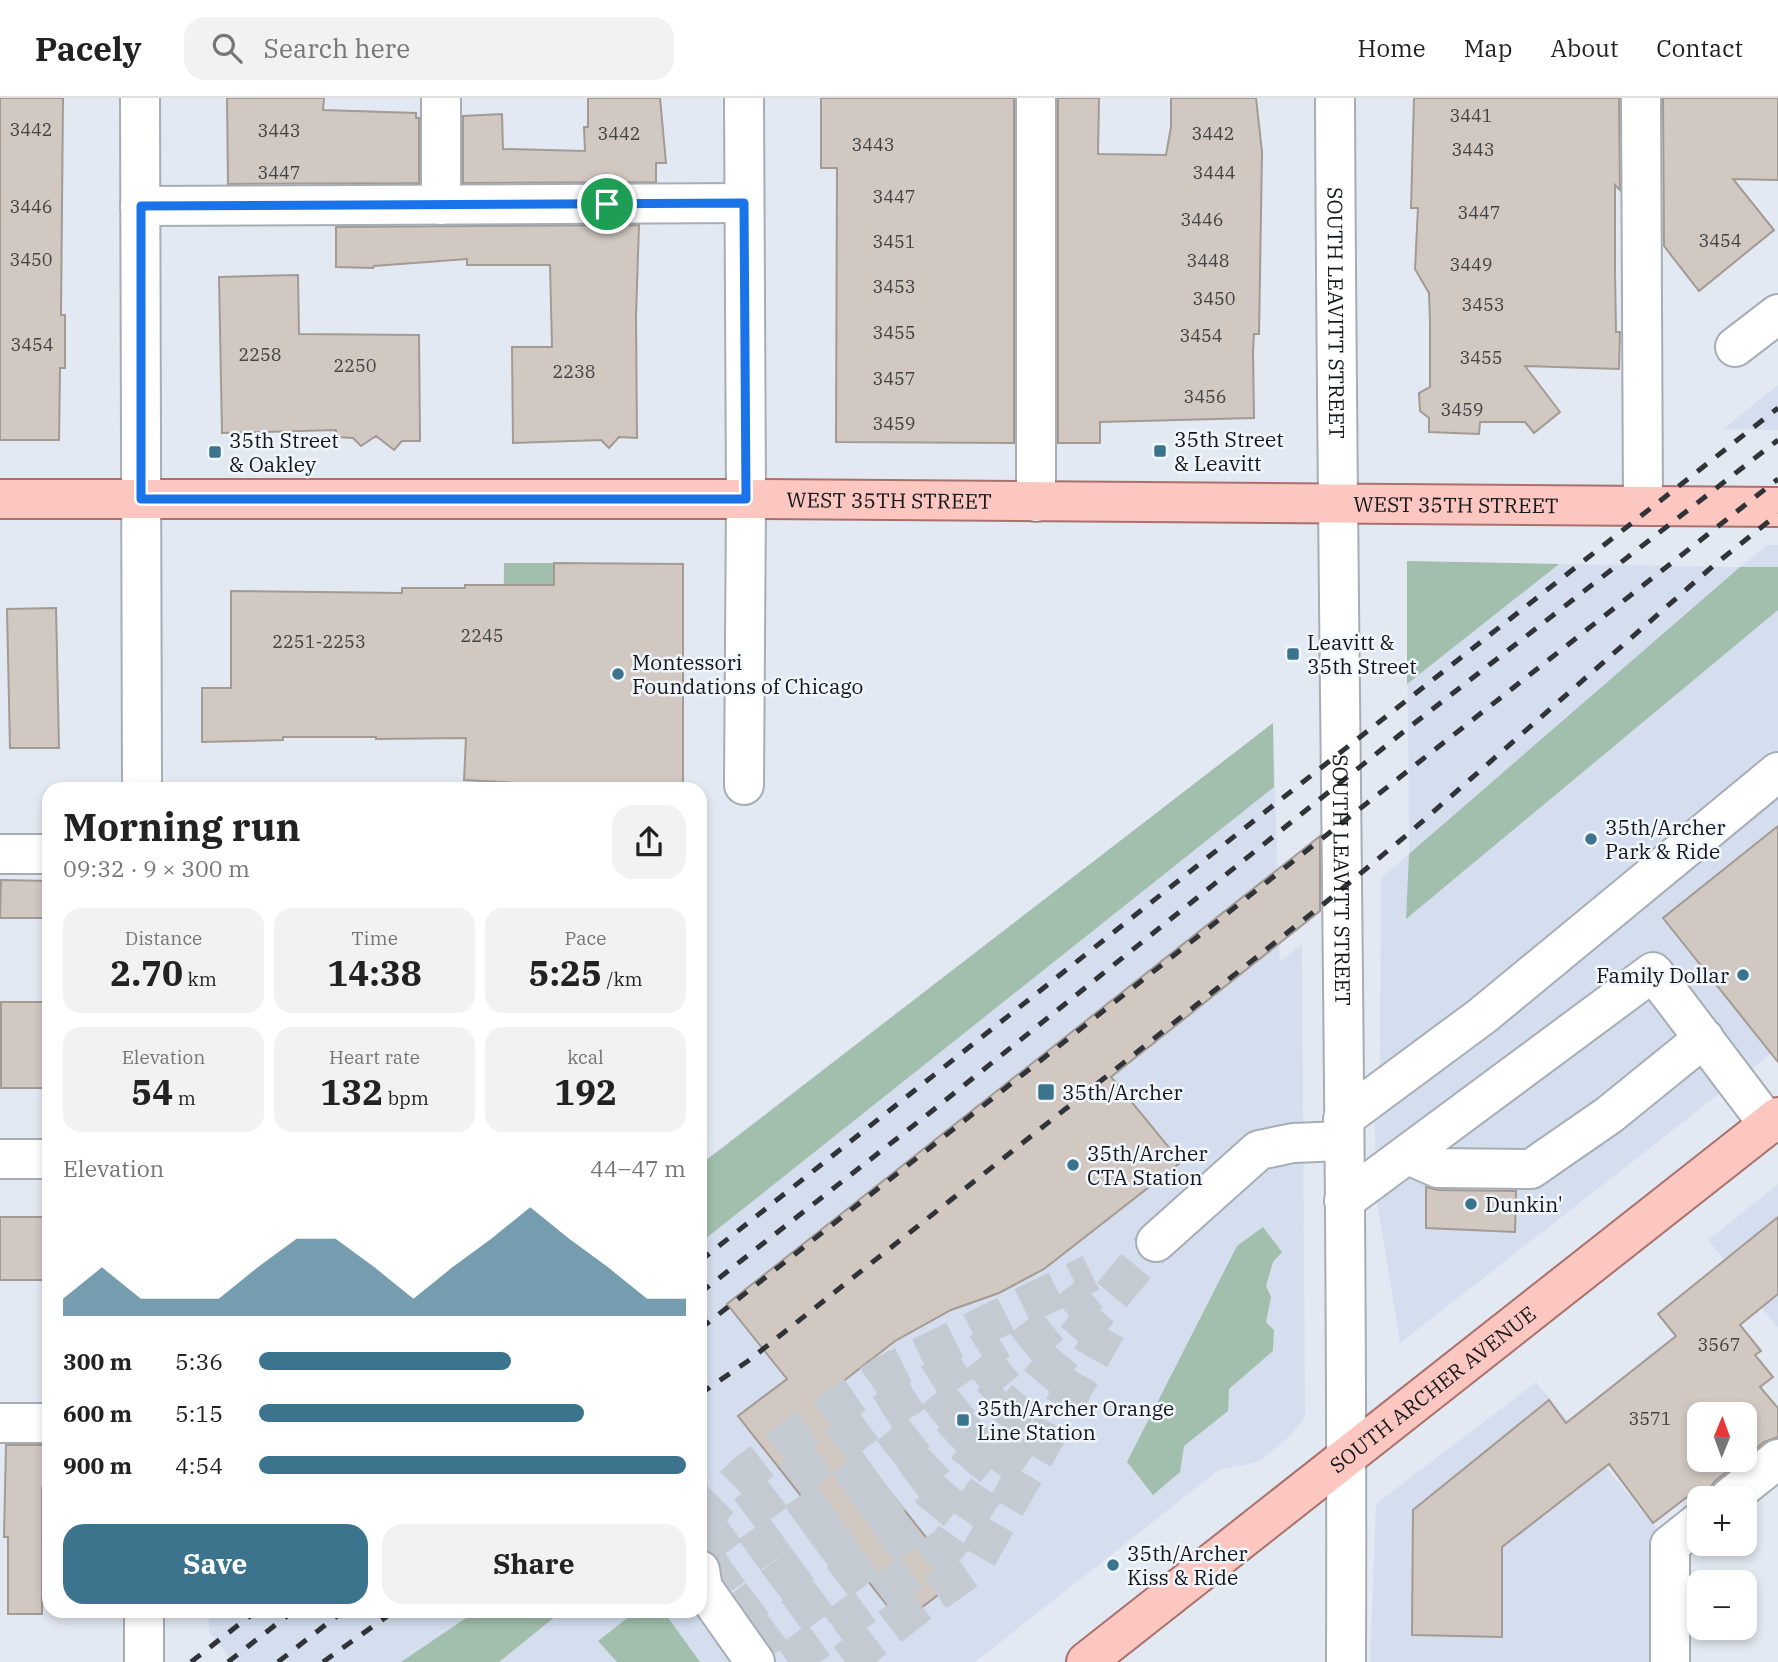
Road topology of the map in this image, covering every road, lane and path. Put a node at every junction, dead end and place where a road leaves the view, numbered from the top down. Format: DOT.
graph roads {
  1 [pos="140,98"];
  2 [pos="441,98"];
  3 [pos="744,98"];
  4 [pos="1036,98"];
  5 [pos="1335,98"];
  6 [pos="1641,98"];
  7 [pos="744,203"];
  8 [pos="441,205"];
  9 [pos="141,206"];
  10 [pos="1778,314"];
  11 [pos="1735,347"];
  12 [pos="0,499"];
  13 [pos="141,499"];
  14 [pos="746,499"];
  15 [pos="1036,502"];
  16 [pos="1336,502"];
  17 [pos="1643,506"];
  18 [pos="1778,507"];
  19 [pos="1778,772"];
  20 [pos="142,782"];
  21 [pos="744,785"];
  22 [pos="0,854"];
  23 [pos="42,854"];
  24 [pos="1704,1038"];
  25 [pos="1774,1121"];
  26 [pos="1343,1130"];
  27 [pos="1408,1155"];
  28 [pos="0,1159"];
  29 [pos="42,1159"];
  30 [pos="1344,1201"];
  31 [pos="1156,1242"];
  32 [pos="0,1423"];
  33 [pos="42,1423"];
  34 [pos="1347,1458"];
  35 [pos="1778,1459"];
  36 [pos="1744,1486"];
  37 [pos="1687,1532"];
  38 [pos="707,1594"];
  39 [pos="144,1618"];
  40 [pos="144,1662"];
  41 [pos="755,1662"];
  42 [pos="1086,1662"];
  43 [pos="1346,1662"];
  44 [pos="1670,1662"];
  1 -- 9 [label="street"];
  2 -- 8 [label="street"];
  3 -- 7 [label="street"];
  4 -- 15 [label="street"];
  5 -- 16 [label="street, SOUTH LEAVITT STREET"];
  6 -- 17 [label="street"];
  7 -- 8 [label="street"];
  7 -- 14 [label="street"];
  8 -- 9 [label="street"];
  9 -- 13 [label="street"];
  10 -- 11 [label="street"];
  12 -- 13 [label="main road, WEST 35TH STREET"];
  13 -- 14 [label="main road, WEST 35TH STREET"];
  13 -- 20 [label="street"];
  14 -- 15 [label="main road, WEST 35TH STREET"];
  14 -- 21 [label="street"];
  15 -- 16 [label="main road, WEST 35TH STREET"];
  16 -- 17 [label="main road, WEST 35TH STREET"];
  16 -- 26 [label="street, SOUTH LEAVITT STREET"];
  17 -- 18 [label="main road, WEST 35TH STREET"];
  19 -- 26 [label="street"];
  22 -- 23 [label="street"];
  24 -- 25 [label="street"];
  24 -- 27 [label="street"];
  24 -- 27 [label="street"];
  25 -- 34 [label="main road, SOUTH ARCHER AVENUE"];
  26 -- 30 [label="street, SOUTH LEAVITT STREET"];
  26 -- 31 [label="street"];
  27 -- 30 [label="street"];
  28 -- 29 [label="street"];
  30 -- 34 [label="street, SOUTH LEAVITT STREET"];
  32 -- 33 [label="street"];
  34 -- 42 [label="main road, SOUTH ARCHER AVENUE"];
  34 -- 43 [label="street, SOUTH LEAVITT STREET"];
  35 -- 36 [label="street"];
  37 -- 44 [label="street"];
  38 -- 41 [label="street"];
  39 -- 40 [label="street"];
}
